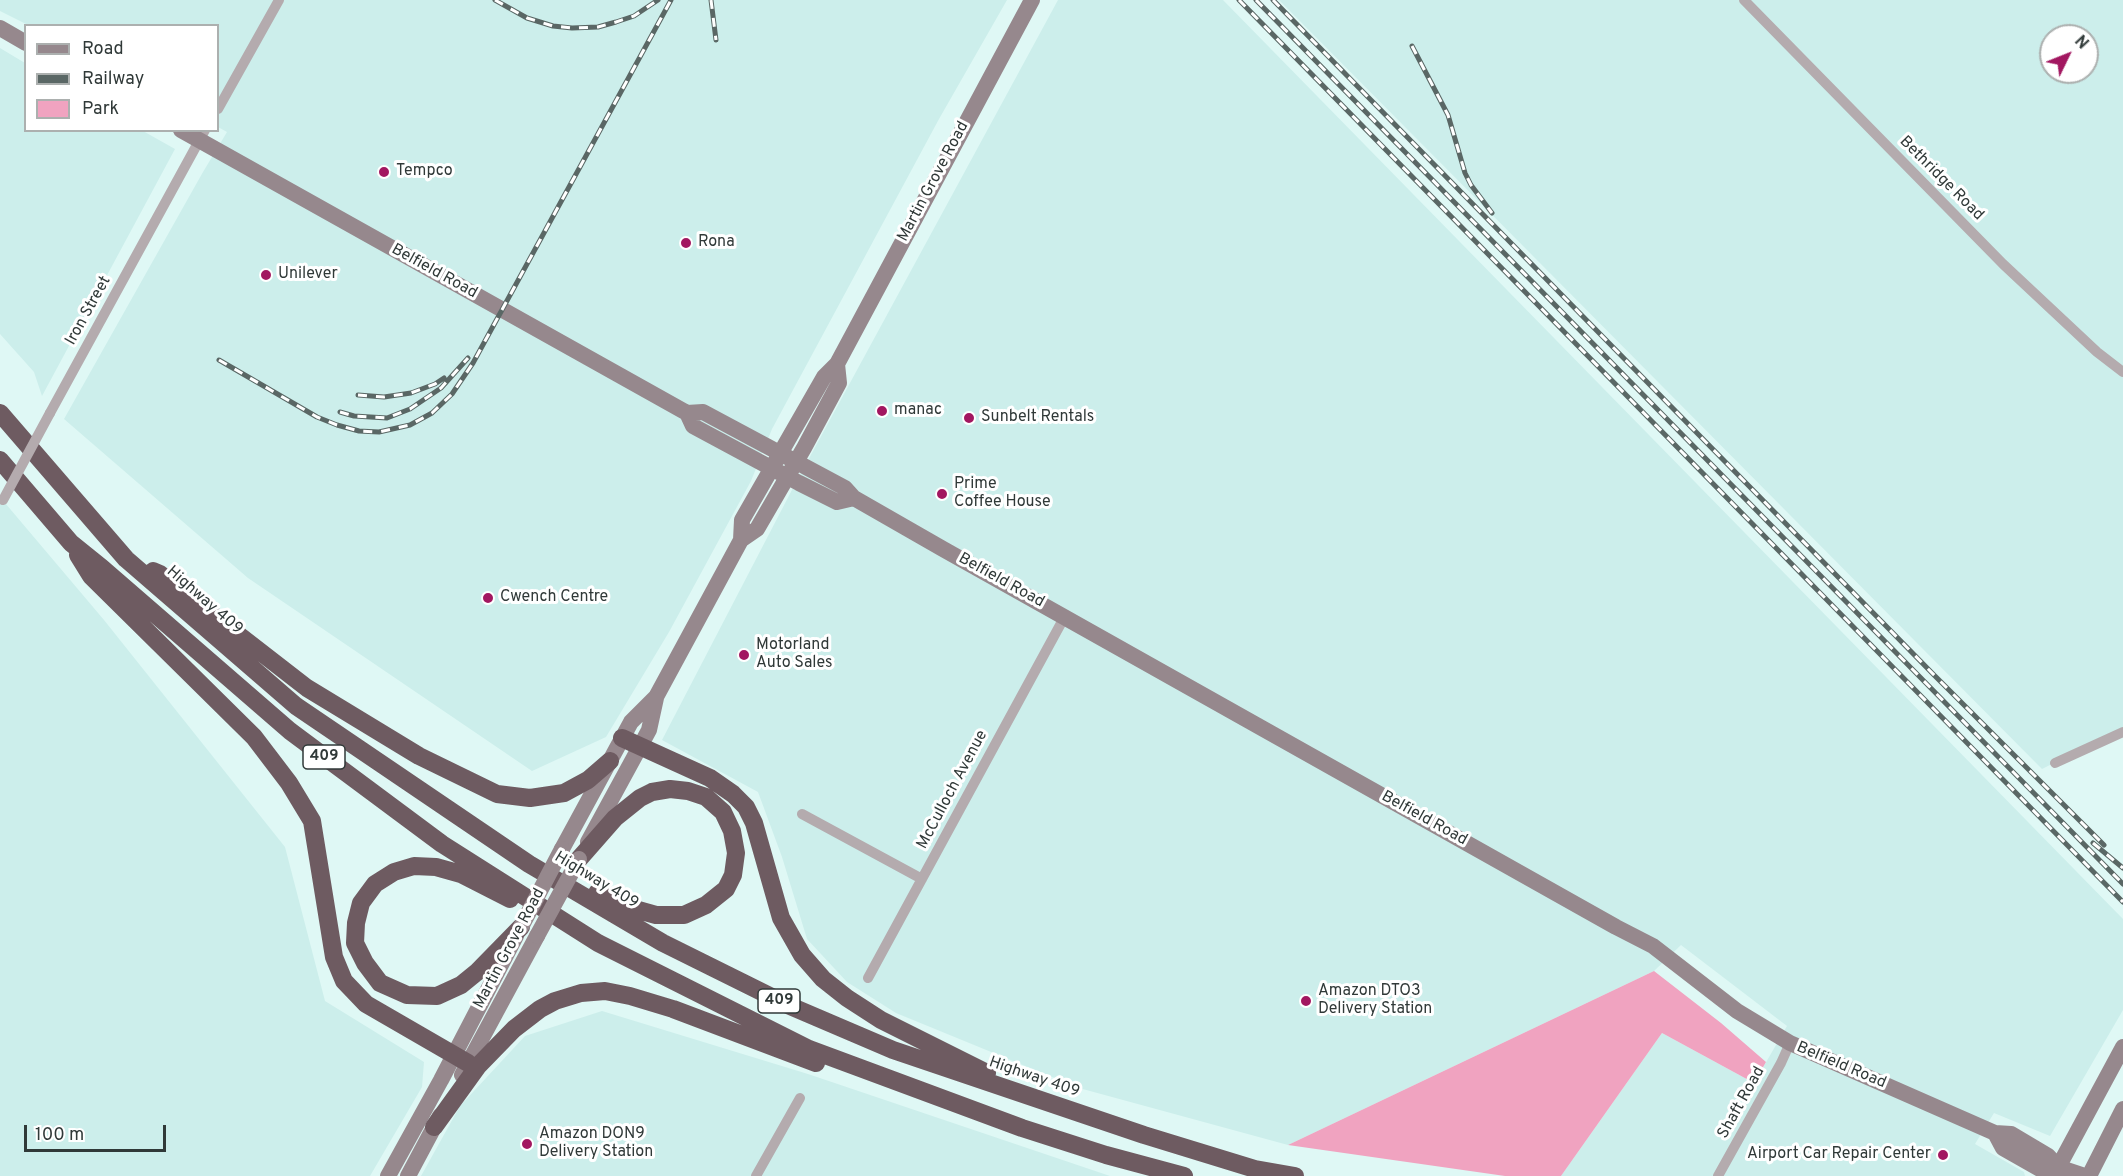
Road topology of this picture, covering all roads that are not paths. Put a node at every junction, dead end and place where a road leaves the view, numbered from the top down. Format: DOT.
graph roads {
  1 [pos="279,0"];
  2 [pos="1032,0"];
  3 [pos="1744,0"];
  4 [pos="0,28"];
  5 [pos="24,42"];
  6 [pos="219,107"];
  7 [pos="202,136"];
  8 [pos="837,364"];
  9 [pos="2123,372"];
  10 [pos="0,413"];
  11 [pos="687,413"];
  12 [pos="780,453"];
  13 [pos="0,460"];
  14 [pos="796,462"];
  15 [pos="771,469"];
  16 [pos="788,477"];
  17 [pos="854,498"];
  18 [pos="1,503"];
  19 [pos="741,540"];
  20 [pos="71,543"];
  21 [pos="126,559"];
  22 [pos="1065,616"];
  23 [pos="656,696"];
  24 [pos="2123,732"];
  25 [pos="622,738"];
  26 [pos="639,747"];
  27 [pos="610,761"];
  28 [pos="2055,763"];
  29 [pos="802,814"];
  30 [pos="579,859"];
  31 [pos="529,864"];
  32 [pos="922,879"];
  33 [pos="521,927"];
  34 [pos="598,943"];
  35 [pos="868,978"];
  36 [pos="1790,1043"];
  37 [pos="2123,1047"];
  38 [pos="461,1059"];
  39 [pos="800,1098"];
  40 [pos="1045,1103"];
  41 [pos="2123,1109"];
  42 [pos="434,1127"];
  43 [pos="1022,1128"];
  44 [pos="2056,1171"];
  45 [pos="388,1176"];
  46 [pos="408,1176"];
  47 [pos="756,1176"];
  48 [pos="1184,1176"];
  49 [pos="1295,1176"];
  50 [pos="1718,1176"];
  51 [pos="2087,1176"];
  1 -- 6 [label="street"];
  2 -- 8 [label="main road, Martin Grove Road"];
  3 -- 9 [label="street, Bethridge Road"];
  4 -- 5 [label="main road"];
  7 -- 11 [label="main road, Belfield Road"];
  7 -- 18 [label="street, Iron Street, bridge"];
  8 -- 12 [label="main road, Martin Grove Road"];
  8 -- 14 [label="main road, Martin Grove Road"];
  10 -- 21 [label="highway, Highway 409 / 409"];
  11 -- 12 [label="main road, Belfield Road"];
  11 -- 15 [label="main road, Belfield Road"];
  12 -- 14 [label="main road, Belfield Road"];
  12 -- 15 [label="main road, Martin Grove Road"];
  13 -- 20 [label="highway, 409"];
  14 -- 16 [label="main road, Martin Grove Road"];
  14 -- 17 [label="main road, Belfield Road"];
  15 -- 16 [label="main road, Belfield Road"];
  15 -- 19 [label="main road, Martin Grove Road"];
  16 -- 17 [label="main road, Belfield Road"];
  16 -- 19 [label="main road, Martin Grove Road"];
  17 -- 22 [label="main road, Belfield Road"];
  19 -- 23 [label="main road, Martin Grove Road"];
  20 -- 34 [label="highway, 409"];
  20 -- 38 [label="highway"];
  21 -- 27 [label="highway"];
  21 -- 31 [label="highway, Highway 409 / 409"];
  22 -- 32 [label="street, McCulloch Avenue"];
  22 -- 36 [label="main road, Belfield Road"];
  23 -- 25 [label="main road, Martin Grove Road"];
  23 -- 26 [label="main road, Martin Grove Road"];
  24 -- 28 [label="street"];
  25 -- 26 [label="highway"];
  25 -- 27 [label="main road, Martin Grove Road"];
  26 -- 30 [label="main road, Martin Grove Road"];
  26 -- 40 [label="highway"];
  27 -- 33 [label="main road, Martin Grove Road, bridge"];
  29 -- 32 [label="street"];
  30 -- 31 [label="highway"];
  30 -- 38 [label="main road, Martin Grove Road, bridge"];
  31 -- 40 [label="highway, Highway 409 / 409"];
  32 -- 35 [label="street, McCulloch Avenue"];
  33 -- 34 [label="highway"];
  33 -- 38 [label="main road, Martin Grove Road"];
  34 -- 43 [label="highway, 409"];
  36 -- 44 [label="main road, Belfield Road"];
  36 -- 50 [label="street, Shaft Road"];
  37 -- 44 [label="main road"];
  38 -- 42 [label="main road, Martin Grove Road"];
  38 -- 45 [label="main road, Martin Grove Road"];
  39 -- 47 [label="street"];
  40 -- 49 [label="highway, Highway 409 / 409"];
  41 -- 51 [label="main road"];
  42 -- 43 [label="highway"];
  42 -- 46 [label="main road, Martin Grove Road"];
  43 -- 48 [label="highway, 409"];
  44 -- 51 [label="main road"];
}
